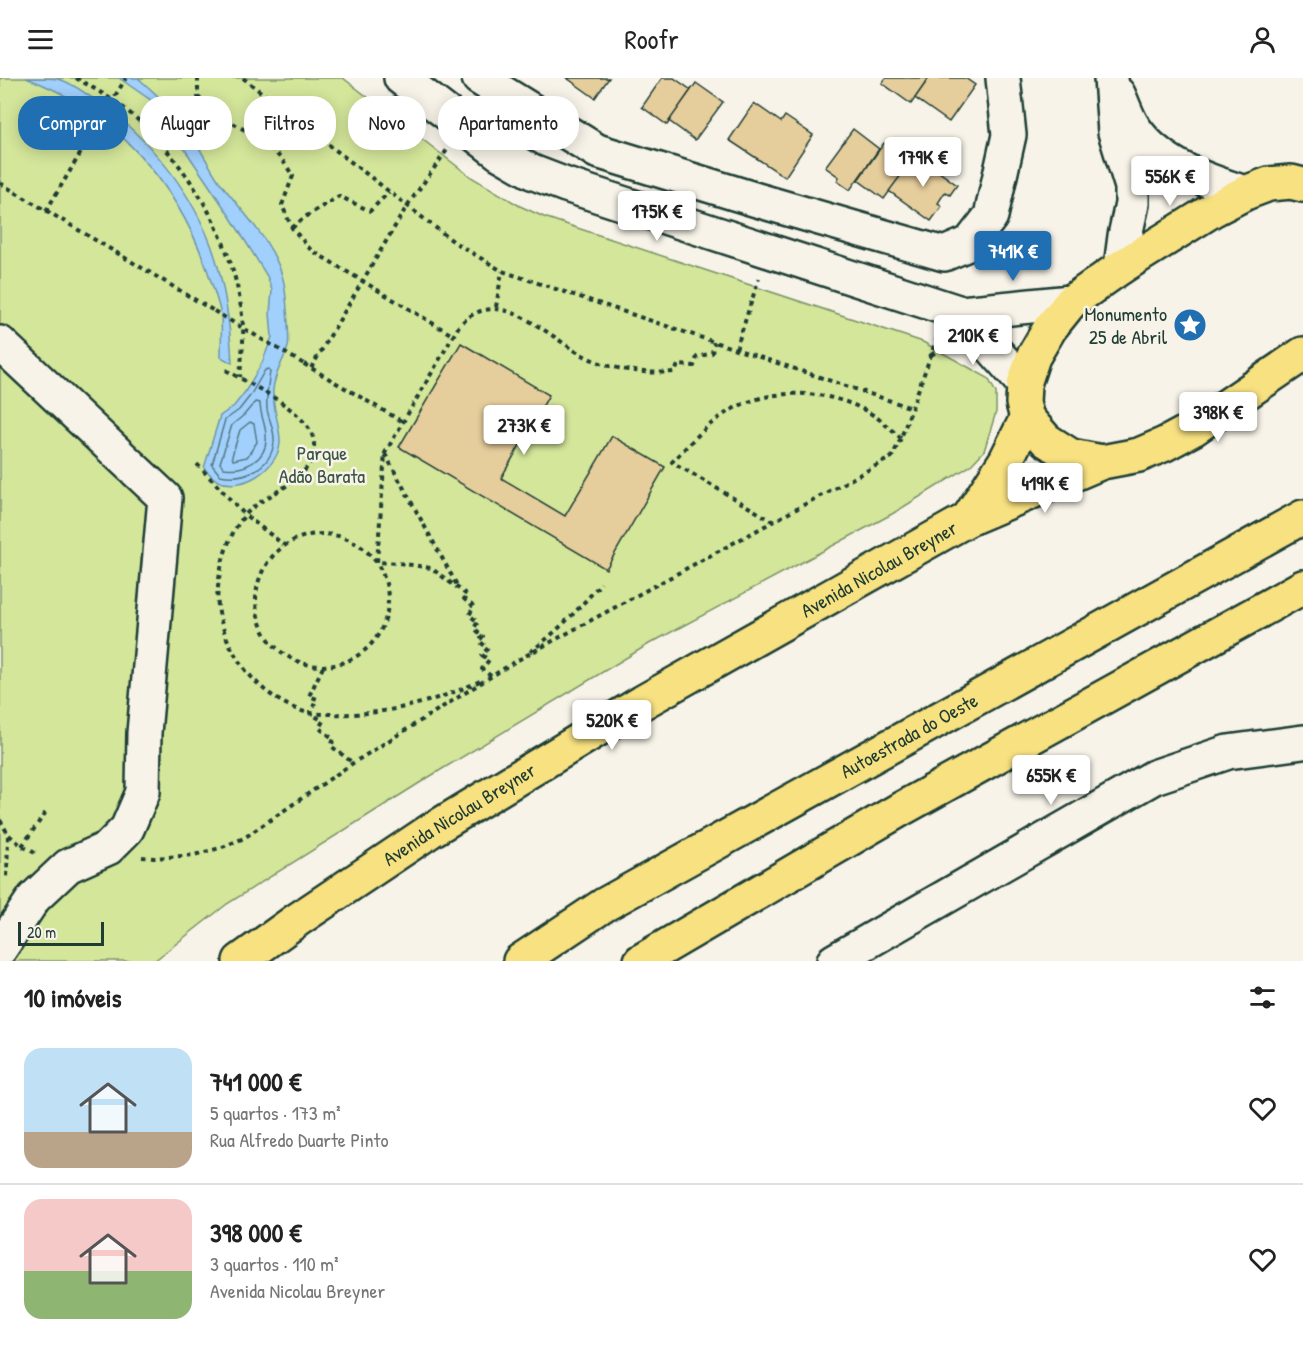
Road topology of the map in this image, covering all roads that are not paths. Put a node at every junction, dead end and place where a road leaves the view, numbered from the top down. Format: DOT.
graph roads {
  1 [pos="401,78"];
  2 [pos="1003,78"];
  3 [pos="1111,78"];
  4 [pos="494,82"];
  5 [pos="1299,180"];
  6 [pos="1245,193"];
  7 [pos="1121,267"];
  8 [pos="1071,302"];
  9 [pos="955,311"];
  10 [pos="0,343"];
  11 [pos="1303,354"];
  12 [pos="1024,384"];
  13 [pos="1027,418"];
  14 [pos="1102,462"];
  15 [pos="1303,517"];
  16 [pos="968,519"];
  17 [pos="1303,587"];
  18 [pos="1303,742"];
  19 [pos="0,949"];
  20 [pos="240,961"];
  21 [pos="520,961"];
  22 [pos="641,961"];
  23 [pos="834,961"];
  1 -- 9 [label="street"];
  2 -- 4 [label="street"];
  3 -- 6 [label="street"];
  3 -- 7 [label="street"];
  5 -- 6 [label="main road"];
  6 -- 7 [label="main road"];
  7 -- 8 [label="main road"];
  8 -- 9 [label="street"];
  8 -- 12 [label="main road"];
  9 -- 12 [label="street"];
  10 -- 19 [label="street"];
  11 -- 14 [label="main road, Avenida Nicolau Breyner"];
  12 -- 13 [label="main road"];
  13 -- 14 [label="main road, Avenida Nicolau Breyner"];
  13 -- 16 [label="main road, Avenida Nicolau Breyner"];
  14 -- 16 [label="main road, Avenida Nicolau Breyner"];
  15 -- 21 [label="main road, Autoestrada do Oeste"];
  16 -- 20 [label="main road, Avenida Nicolau Breyner"];
  17 -- 22 [label="main road"];
  18 -- 23 [label="street"];
}
